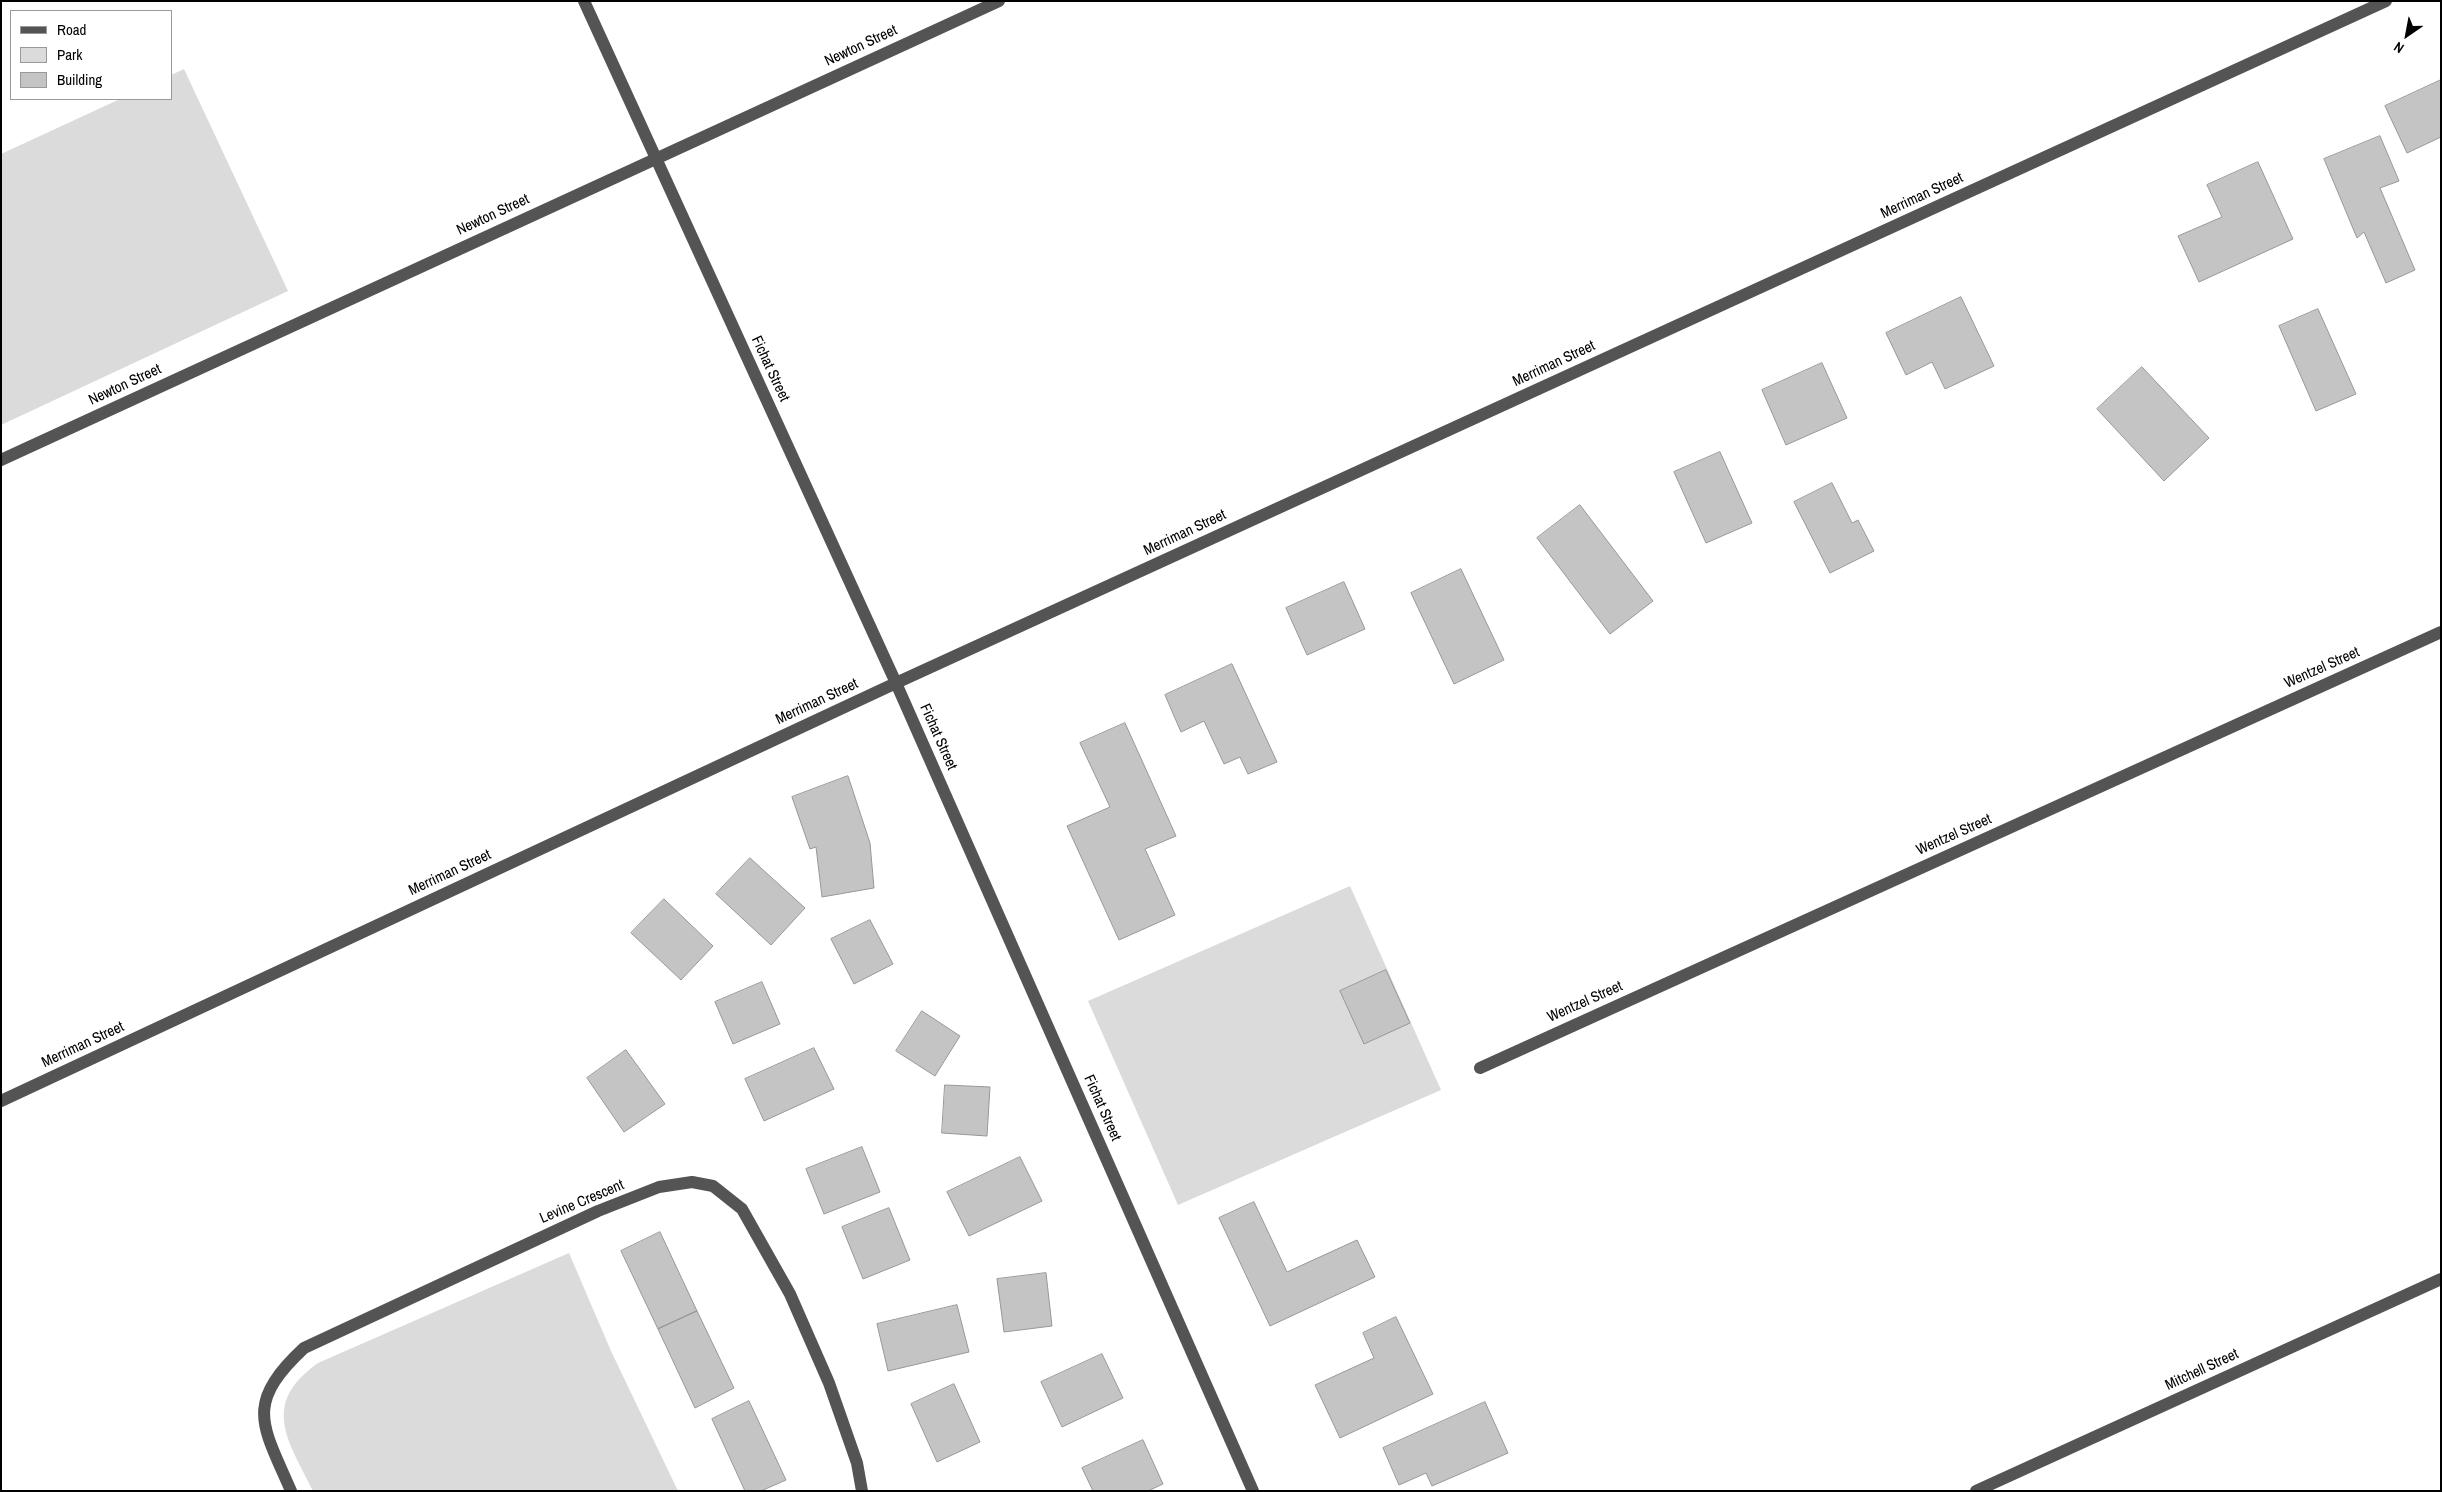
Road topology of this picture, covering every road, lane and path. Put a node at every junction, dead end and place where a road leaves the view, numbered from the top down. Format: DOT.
graph roads {
  1 [pos="584,1"];
  2 [pos="999,1"];
  3 [pos="2386,1"];
  4 [pos="655,158"];
  5 [pos="1,460"];
  6 [pos="2441,632"];
  7 [pos="896,683"];
  8 [pos="1480,1068"];
  9 [pos="1,1101"];
  10 [pos="2441,1279"];
  11 [pos="291,1491"];
  12 [pos="862,1491"];
  13 [pos="1253,1491"];
  14 [pos="1976,1491"];
  1 -- 4 [label="street, Fichat Street"];
  2 -- 4 [label="street, Newton Street"];
  3 -- 7 [label="street, Merriman Street"];
  4 -- 5 [label="street, Newton Street"];
  4 -- 7 [label="street, Fichat Street"];
  6 -- 8 [label="street, Wentzel Street"];
  7 -- 9 [label="street, Merriman Street"];
  7 -- 13 [label="street, Fichat Street"];
  10 -- 14 [label="street, Mitchell Street"];
  11 -- 12 [label="street, Levine Crescent"];
}
